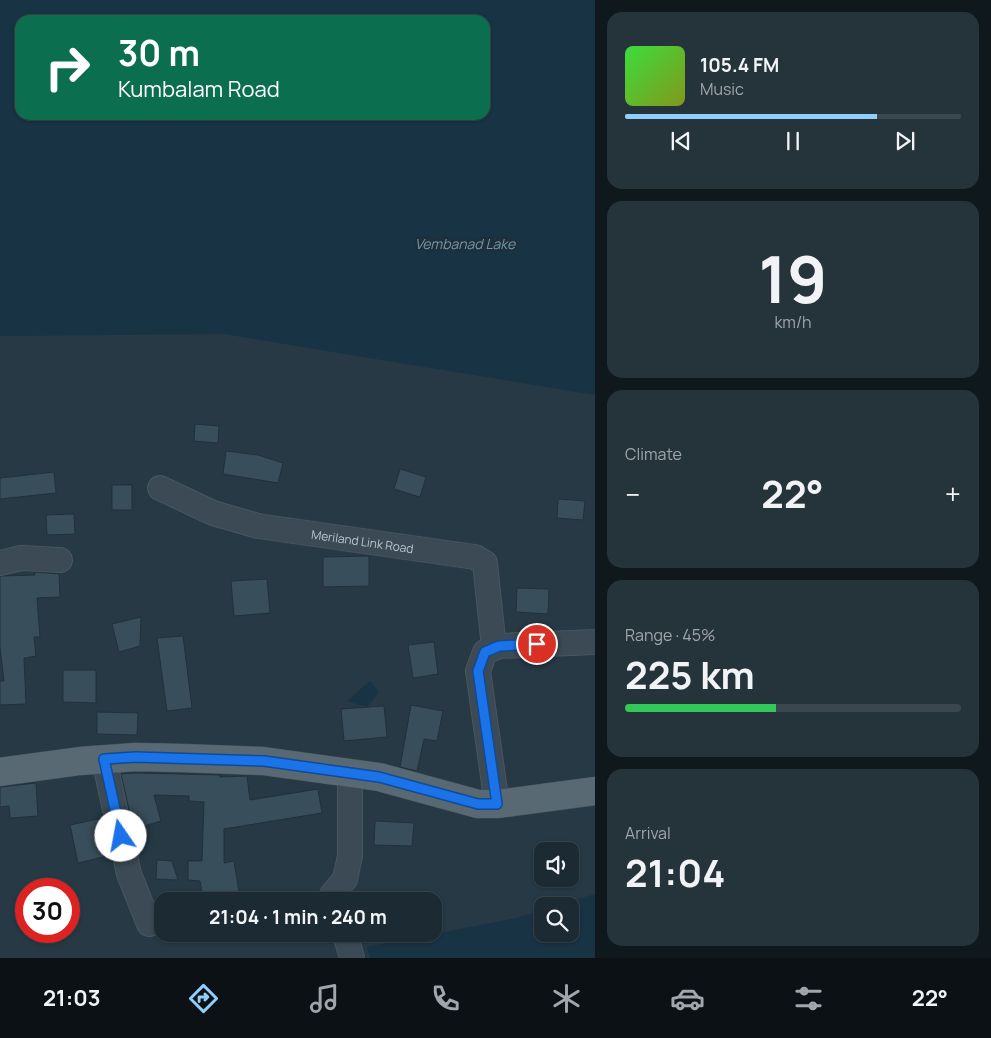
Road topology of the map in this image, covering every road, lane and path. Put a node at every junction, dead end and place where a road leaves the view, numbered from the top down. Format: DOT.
graph roads {
  1 [pos="160,488"];
  2 [pos="60,560"];
  3 [pos="0,562"];
  4 [pos="595,642"];
  5 [pos="494,648"];
  6 [pos="104,759"];
  7 [pos="0,772"];
  8 [pos="350,774"];
  9 [pos="595,791"];
  10 [pos="497,804"];
  11 [pos="334,892"];
  12 [pos="154,922"];
  13 [pos="347,942"];
  14 [pos="352,958"];
  1 -- 5 [label="street, Meriland Link Road"];
  2 -- 3 [label="street"];
  4 -- 5 [label="street"];
  5 -- 10 [label="street"];
  6 -- 7 [label="main road"];
  6 -- 8 [label="main road"];
  6 -- 12 [label="street"];
  8 -- 10 [label="main road"];
  8 -- 11 [label="street"];
  9 -- 10 [label="main road"];
  13 -- 14 [label="street"];
}
